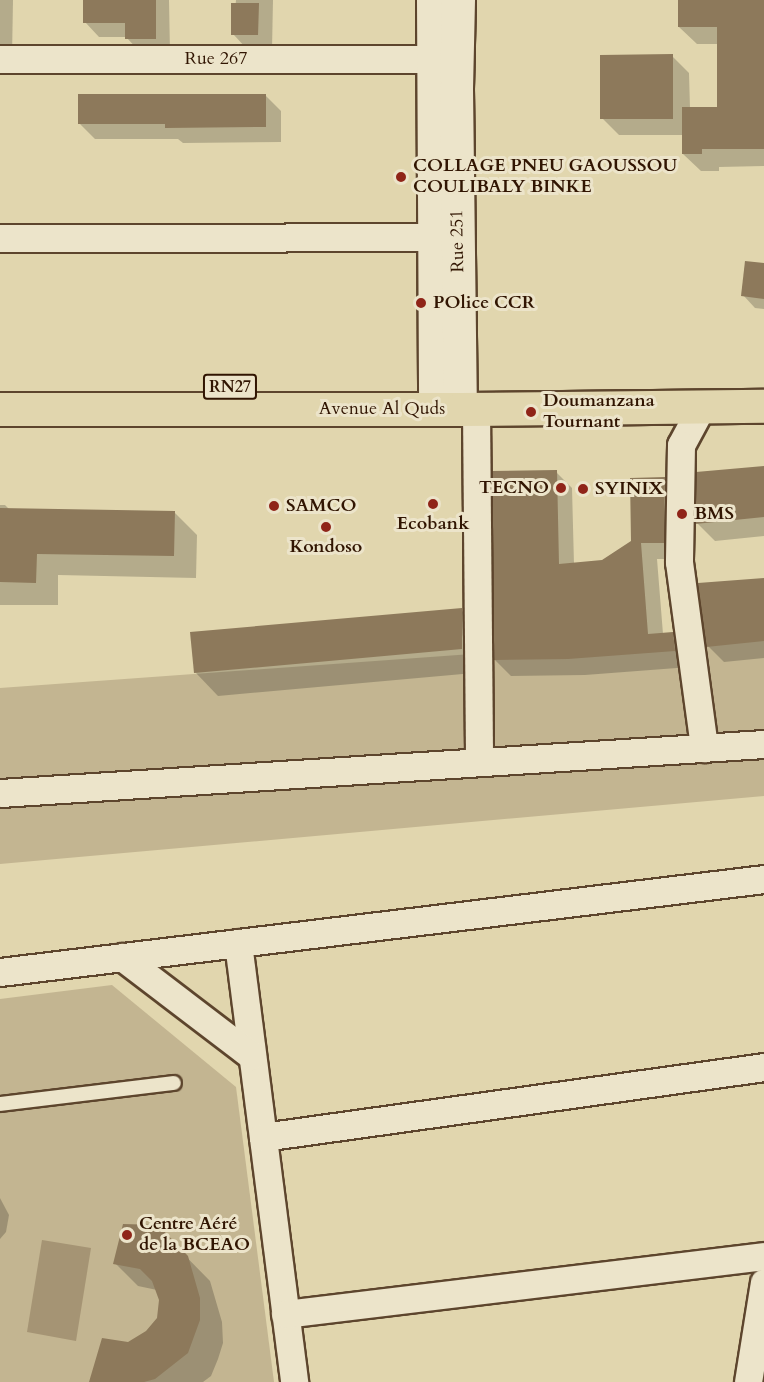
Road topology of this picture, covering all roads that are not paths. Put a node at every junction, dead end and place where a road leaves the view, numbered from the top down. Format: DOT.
graph roads {
  1 [pos="433,0"];
  2 [pos="458,0"];
  3 [pos="0,59"];
  4 [pos="432,59"];
  5 [pos="434,237"];
  6 [pos="0,238"];
  7 [pos="764,383"];
  8 [pos="0,386"];
  9 [pos="453,400"];
  10 [pos="702,406"];
  11 [pos="764,406"];
  12 [pos="0,409"];
  13 [pos="764,744"];
  14 [pos="704,748"];
  15 [pos="479,762"];
  16 [pos="0,793"];
  17 [pos="764,879"];
  18 [pos="238,943"];
  19 [pos="122,957"];
  20 [pos="0,972"];
  21 [pos="252,1056"];
  22 [pos="764,1067"];
  23 [pos="174,1083"];
  24 [pos="0,1104"];
  25 [pos="262,1137"];
  26 [pos="764,1256"];
  27 [pos="764,1282"];
  28 [pos="285,1314"];
  29 [pos="294,1382"];
  30 [pos="748,1382"];
  1 -- 4 [label="main road, Rue 251"];
  2 -- 9 [label="main road, Rue 251"];
  3 -- 4 [label="street, Rue 267"];
  4 -- 5 [label="main road, Rue 251"];
  5 -- 6 [label="street"];
  5 -- 9 [label="main road, Rue 251"];
  7 -- 9 [label="main road, Avenue Al Quds / RN27"];
  8 -- 9 [label="main road, Avenue Al Quds / RN27"];
  9 -- 10 [label="main road, Avenue Al Quds / RN27"];
  9 -- 12 [label="main road, Avenue Al Quds / RN27"];
  9 -- 15 [label="street"];
  10 -- 11 [label="main road, Avenue Al Quds / RN27"];
  10 -- 14 [label="street"];
  13 -- 14 [label="street"];
  14 -- 15 [label="street"];
  15 -- 16 [label="street"];
  17 -- 18 [label="street"];
  18 -- 19 [label="street"];
  18 -- 21 [label="street"];
  19 -- 20 [label="street"];
  19 -- 21 [label="street"];
  21 -- 25 [label="street"];
  22 -- 25 [label="street"];
  23 -- 24 [label="lane"];
  25 -- 28 [label="street"];
  26 -- 28 [label="street"];
  27 -- 30 [label="street"];
  28 -- 29 [label="street"];
}
